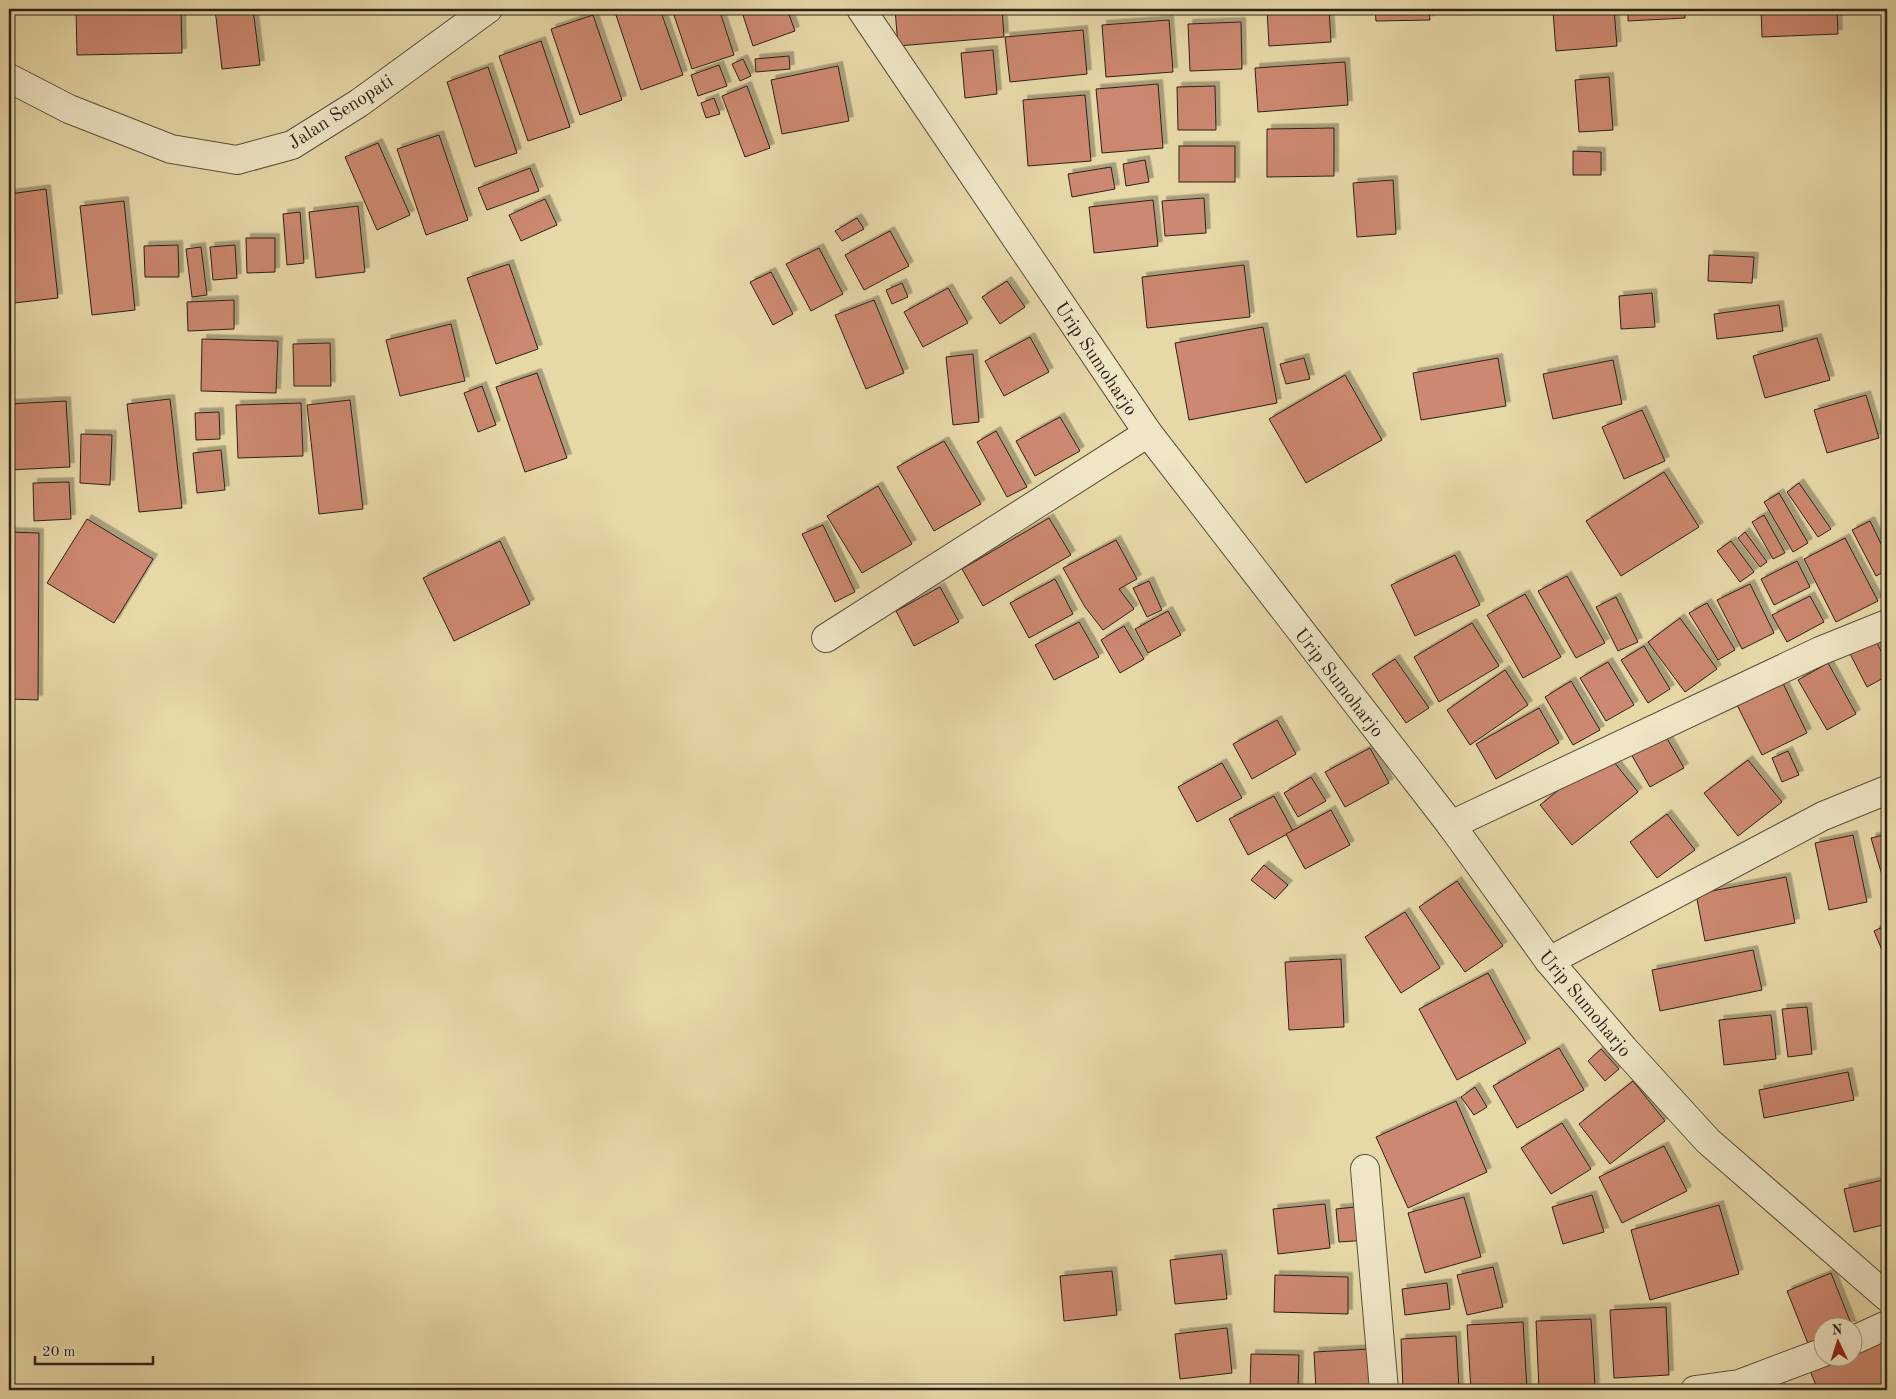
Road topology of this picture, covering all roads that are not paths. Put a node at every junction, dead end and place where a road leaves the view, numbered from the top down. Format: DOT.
graph roads {
  1 [pos="488,9"];
  2 [pos="861,9"];
  3 [pos="9,78"];
  4 [pos="1148,433"];
  5 [pos="1887,624"];
  6 [pos="826,638"];
  7 [pos="1887,790"];
  8 [pos="1451,825"];
  9 [pos="1549,961"];
  10 [pos="1365,1169"];
  11 [pos="1887,1297"];
  12 [pos="1887,1325"];
  13 [pos="1864,1335"];
  14 [pos="1814,1356"];
  15 [pos="1384,1390"];
  16 [pos="1695,1390"];
  1 -- 3 [label="street, Jalan Senopati"];
  2 -- 4 [label="street, Urip Sumoharjo"];
  4 -- 6 [label="street"];
  4 -- 8 [label="street, Urip Sumoharjo"];
  5 -- 8 [label="street"];
  7 -- 9 [label="street"];
  8 -- 9 [label="street, Urip Sumoharjo"];
  9 -- 11 [label="street, Urip Sumoharjo"];
  10 -- 15 [label="street"];
  12 -- 13 [label="street"];
  14 -- 16 [label="street"];
}
